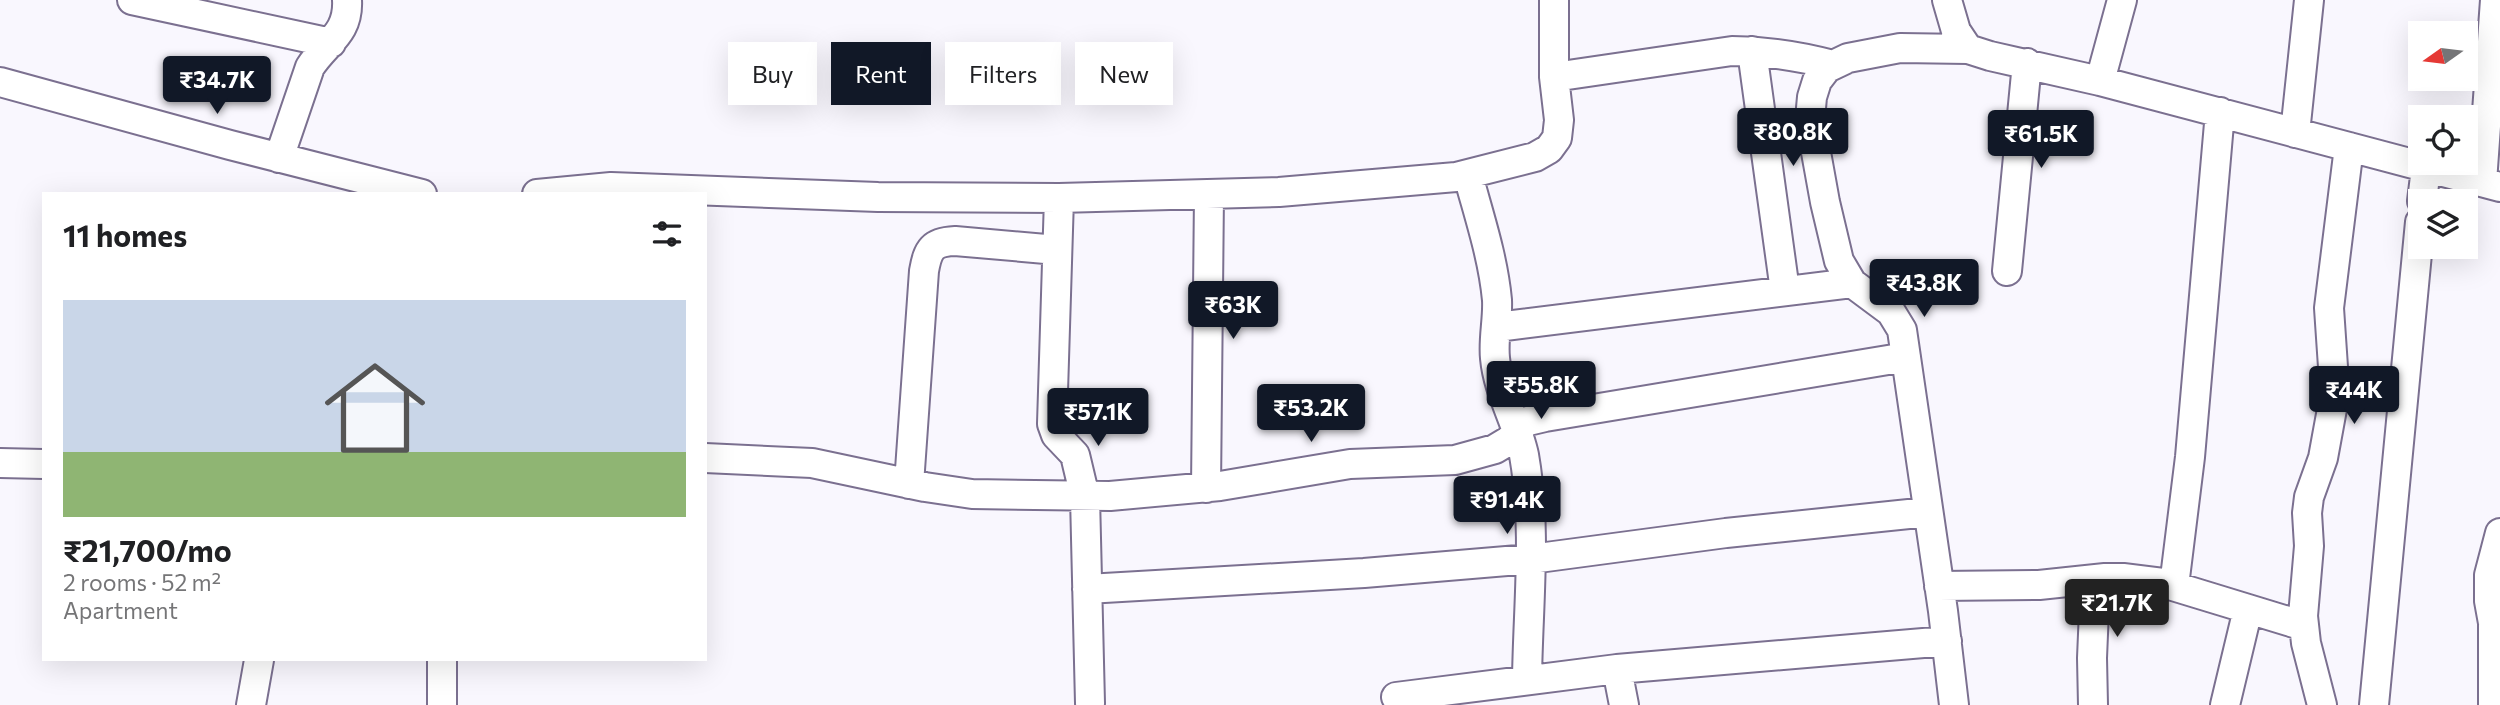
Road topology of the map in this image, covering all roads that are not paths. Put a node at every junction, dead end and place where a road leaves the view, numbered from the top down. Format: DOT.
graph roads {
  1 [pos="347,0"];
  2 [pos="1554,0"];
  3 [pos="1947,0"];
  4 [pos="2122,0"];
  5 [pos="2309,0"];
  6 [pos="2495,0"];
  7 [pos="144,1"];
  8 [pos="331,43"];
  9 [pos="1968,49"];
  10 [pos="1752,51"];
  11 [pos="2027,63"];
  12 [pos="1833,65"];
  13 [pos="1554,77"];
  14 [pos="2100,81"];
  15 [pos="0,82"];
  16 [pos="2220,112"];
  17 [pos="2295,133"];
  18 [pos="2349,147"];
  19 [pos="279,158"];
  20 [pos="2408,162"];
  21 [pos="1468,175"];
  22 [pos="2457,175"];
  23 [pos="329,182"];
  24 [pos="2491,184"];
  25 [pos="406,192"];
  26 [pos="556,192"];
  27 [pos="691,192"];
  28 [pos="707,192"];
  29 [pos="1209,194"];
  30 [pos="1059,198"];
  31 [pos="1057,250"];
  32 [pos="2416,259"];
  33 [pos="2007,271"];
  34 [pos="1852,283"];
  35 [pos="1784,291"];
  36 [pos="1497,327"];
  37 [pos="1906,357"];
  38 [pos="1517,428"];
  39 [pos="707,458"];
  40 [pos="0,463"];
  41 [pos="42,464"];
  42 [pos="909,484"];
  43 [pos="1206,488"];
  44 [pos="1085,497"];
  45 [pos="1928,512"];
  46 [pos="2500,533"];
  47 [pos="1531,559"];
  48 [pos="2089,580"];
  49 [pos="1939,586"];
  50 [pos="2174,586"];
  51 [pos="1087,589"];
  52 [pos="2494,601"];
  53 [pos="2248,609"];
  54 [pos="2304,625"];
  55 [pos="1947,641"];
  56 [pos="258,661"];
  57 [pos="442,661"];
  58 [pos="1618,669"];
  59 [pos="1527,679"];
  60 [pos="1396,697"];
  61 [pos="1090,704"];
  62 [pos="251,705"];
  63 [pos="442,705"];
  64 [pos="1624,705"];
  65 [pos="1954,705"];
  66 [pos="2093,705"];
  67 [pos="2225,705"];
  68 [pos="2322,705"];
  69 [pos="2374,705"];
  70 [pos="2493,705"];
  1 -- 8 [label="street"];
  2 -- 13 [label="street"];
  3 -- 9 [label="street"];
  4 -- 14 [label="street"];
  5 -- 17 [label="street"];
  6 -- 24 [label="street"];
  7 -- 8 [label="street"];
  8 -- 19 [label="street"];
  9 -- 11 [label="street"];
  9 -- 12 [label="street"];
  10 -- 12 [label="street"];
  10 -- 13 [label="street"];
  10 -- 35 [label="street"];
  11 -- 14 [label="street"];
  11 -- 33 [label="street"];
  12 -- 34 [label="street"];
  13 -- 21 [label="street"];
  14 -- 16 [label="street"];
  15 -- 19 [label="street"];
  16 -- 17 [label="street"];
  16 -- 50 [label="street"];
  17 -- 18 [label="street"];
  18 -- 20 [label="street"];
  18 -- 54 [label="street"];
  19 -- 23 [label="street"];
  21 -- 29 [label="street"];
  21 -- 36 [label="street"];
  22 -- 24 [label="street"];
  23 -- 25 [label="street"];
  26 -- 27 [label="street"];
  28 -- 30 [label="street"];
  29 -- 30 [label="street"];
  29 -- 43 [label="street"];
  30 -- 31 [label="street"];
  31 -- 42 [label="street"];
  31 -- 44 [label="street"];
  32 -- 69 [label="street"];
  34 -- 35 [label="street"];
  34 -- 37 [label="street"];
  35 -- 36 [label="street"];
  36 -- 38 [label="street"];
  37 -- 38 [label="street"];
  37 -- 45 [label="street"];
  38 -- 43 [label="street"];
  38 -- 47 [label="street"];
  39 -- 42 [label="street"];
  40 -- 41 [label="street"];
  42 -- 44 [label="street"];
  43 -- 44 [label="street"];
  44 -- 51 [label="street"];
  45 -- 47 [label="street"];
  45 -- 49 [label="street"];
  46 -- 52 [label="street"];
  47 -- 51 [label="street"];
  47 -- 59 [label="street"];
  48 -- 49 [label="street"];
  48 -- 50 [label="street"];
  48 -- 66 [label="street"];
  49 -- 55 [label="street"];
  50 -- 53 [label="street"];
  51 -- 61 [label="street"];
  52 -- 70 [label="street"];
  53 -- 54 [label="street"];
  53 -- 67 [label="street"];
  54 -- 68 [label="street"];
  55 -- 58 [label="street"];
  55 -- 65 [label="street"];
  56 -- 62 [label="street"];
  57 -- 63 [label="street"];
  58 -- 59 [label="street"];
  58 -- 64 [label="street"];
  59 -- 60 [label="street"];
}
